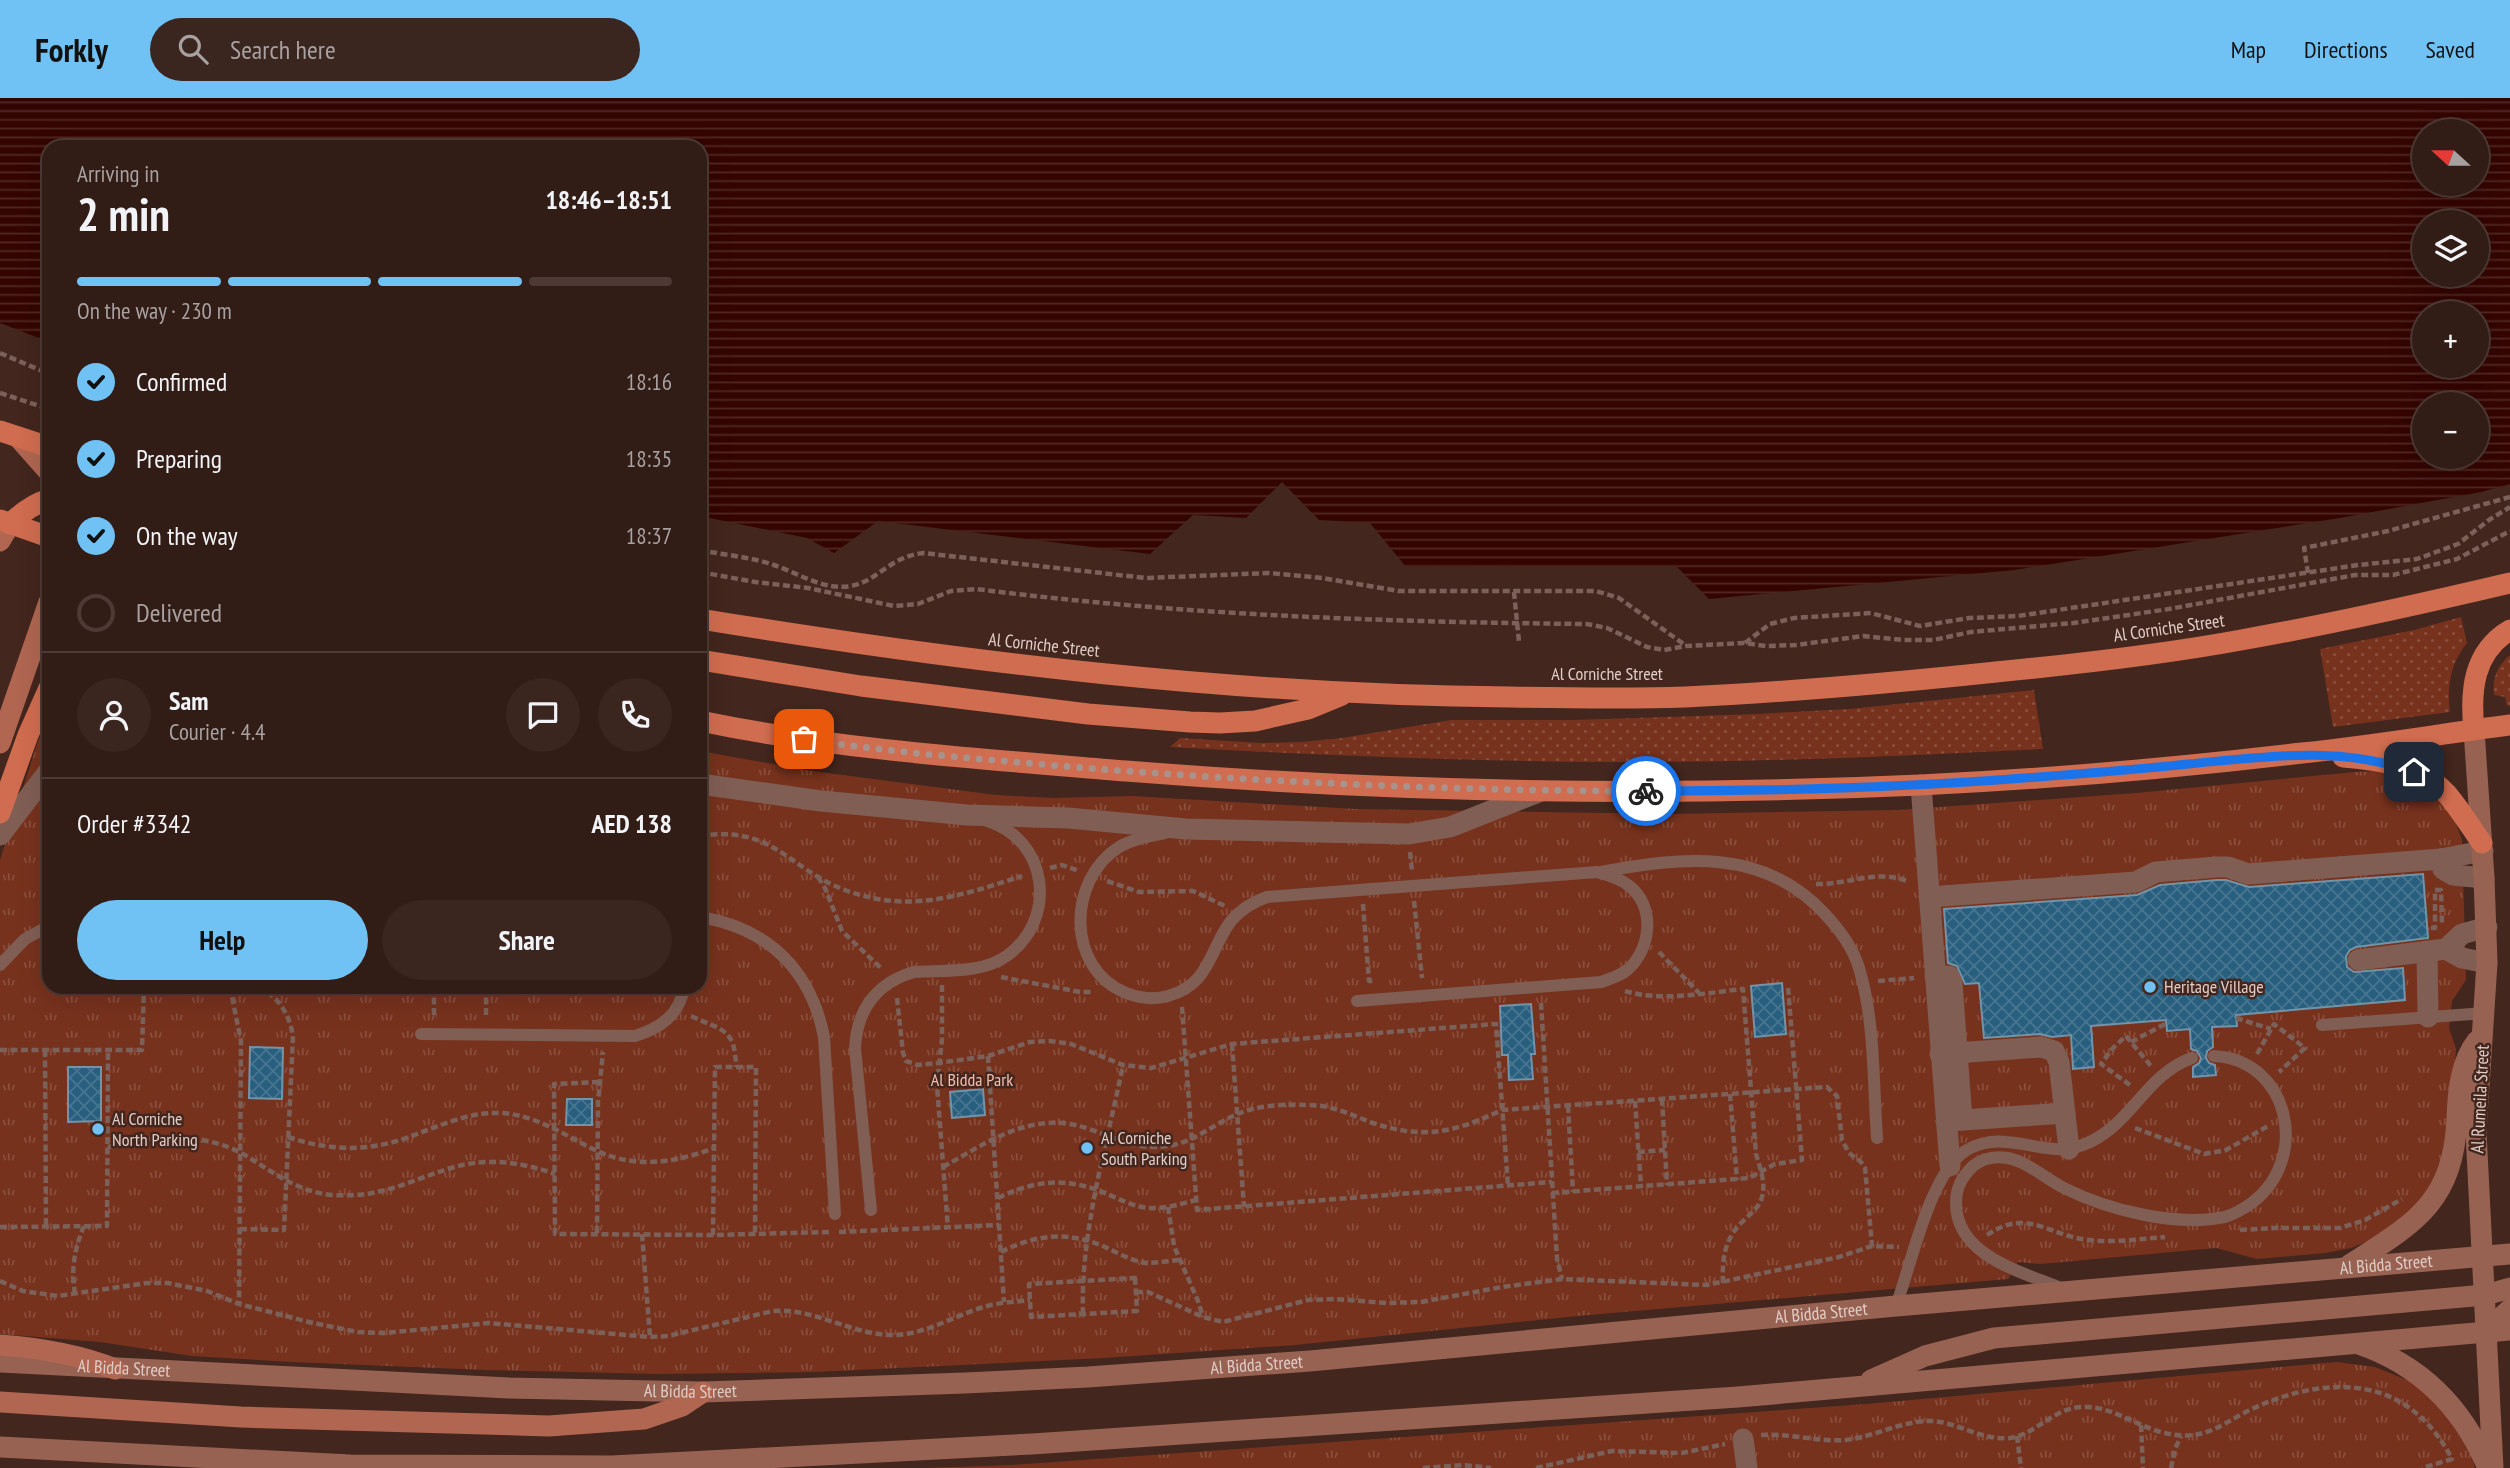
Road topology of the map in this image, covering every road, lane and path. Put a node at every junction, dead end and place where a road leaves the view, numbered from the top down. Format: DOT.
graph roads {
  1 [pos="0,353"];
  2 [pos="42,371"];
  3 [pos="0,393"];
  4 [pos="42,407"];
  5 [pos="9,434"];
  6 [pos="42,445"];
  7 [pos="42,465"];
  8 [pos="2510,497"];
  9 [pos="42,502"];
  10 [pos="2510,507"];
  11 [pos="3,528"];
  12 [pos="2510,531"];
  13 [pos="42,536"];
  14 [pos="707,551"];
  15 [pos="707,573"];
  16 [pos="2308,573"];
  17 [pos="2510,583"];
  18 [pos="1514,592"];
  19 [pos="707,620"];
  20 [pos="42,622"];
  21 [pos="1517,624"];
  22 [pos="2510,630"];
  23 [pos="1519,642"];
  24 [pos="1744,643"];
  25 [pos="1686,646"];
  26 [pos="707,661"];
  27 [pos="1347,693"];
  28 [pos="42,704"];
  29 [pos="707,722"];
  30 [pos="2510,725"];
  31 [pos="2474,730"];
  32 [pos="0,743"];
  33 [pos="2302,753"];
  34 [pos="42,780"];
  35 [pos="1920,785"];
  36 [pos="707,786"];
  37 [pos="1541,791"];
  38 [pos="0,813"];
  39 [pos="967,815"];
  40 [pos="1186,829"];
  41 [pos="1409,834"];
  42 [pos="0,835"];
  43 [pos="707,836"];
  44 [pos="2482,847"];
  45 [pos="2441,859"];
  46 [pos="1037,871"];
  47 [pos="1597,872"];
  48 [pos="1091,876"];
  49 [pos="818,877"];
  50 [pos="2484,878"];
  51 [pos="1787,883"];
  52 [pos="1413,885"];
  53 [pos="1362,889"];
  54 [pos="1929,893"];
  55 [pos="1237,915"];
  56 [pos="707,919"];
  57 [pos="2487,927"];
  58 [pos="2428,928"];
  59 [pos="42,930"];
  60 [pos="1647,940"];
  61 [pos="2438,950"];
  62 [pos="2358,960"];
  63 [pos="2487,963"];
  64 [pos="0,965"];
  65 [pos="979,968"];
  66 [pos="942,971"];
  67 [pos="1935,976"];
  68 [pos="1434,978"];
  69 [pos="1382,981"];
  70 [pos="890,982"];
  71 [pos="1601,982"];
  72 [pos="1863,982"];
  73 [pos="1541,987"];
  74 [pos="1788,987"];
  75 [pos="1118,989"];
  76 [pos="1181,991"];
  77 [pos="1700,993"];
  78 [pos="144,994"];
  79 [pos="232,994"];
  80 [pos="270,994"];
  81 [pos="486,994"];
  82 [pos="682,994"];
  83 [pos="1357,1001"];
  84 [pos="486,1017"];
  85 [pos="2428,1017"];
  86 [pos="2236,1018"];
  87 [pos="2167,1023"];
  88 [pos="2484,1023"];
  89 [pos="2322,1025"];
  90 [pos="2271,1029"];
  91 [pos="421,1034"];
  92 [pos="606,1037"];
  93 [pos="2132,1042"];
  94 [pos="1232,1044"];
  95 [pos="0,1050"];
  96 [pos="45,1050"];
  97 [pos="108,1050"];
  98 [pos="1949,1053"];
  99 [pos="988,1056"];
  100 [pos="2214,1056"];
  101 [pos="2192,1058"];
  102 [pos="1186,1059"];
  103 [pos="938,1063"];
  104 [pos="1123,1065"];
  105 [pos="2250,1068"];
  106 [pos="2160,1077"];
  107 [pos="599,1082"];
  108 [pos="2267,1082"];
  109 [pos="1796,1089"];
  110 [pos="1752,1092"];
  111 [pos="2143,1093"];
  112 [pos="1730,1094"];
  113 [pos="1662,1099"];
  114 [pos="1635,1101"];
  115 [pos="1568,1105"];
  116 [pos="1547,1107"];
  117 [pos="1502,1110"];
  118 [pos="2065,1112"];
  119 [pos="1237,1114"];
  120 [pos="2285,1118"];
  121 [pos="1954,1121"];
  122 [pos="2119,1122"];
  123 [pos="554,1128"];
  124 [pos="1108,1137"];
  125 [pos="288,1138"];
  126 [pos="1877,1138"];
  127 [pos="994,1139"];
  128 [pos="1192,1139"];
  129 [pos="108,1147"];
  130 [pos="714,1148"];
  131 [pos="2069,1149"];
  132 [pos="1665,1150"];
  133 [pos="597,1151"];
  134 [pos="1638,1152"];
  135 [pos="240,1153"];
  136 [pos="1950,1166"];
  137 [pos="943,1167"];
  138 [pos="1762,1172"];
  139 [pos="555,1174"];
  140 [pos="1737,1180"];
  141 [pos="286,1182"];
  142 [pos="1552,1182"];
  143 [pos="1667,1185"];
  144 [pos="1508,1186"];
  145 [pos="1641,1187"];
  146 [pos="1097,1190"];
  147 [pos="1573,1192"];
  148 [pos="1552,1193"];
  149 [pos="998,1199"];
  150 [pos="1196,1200"];
  151 [pos="1168,1207"];
  152 [pos="1244,1207"];
  153 [pos="871,1210"];
  154 [pos="835,1214"];
  155 [pos="999,1225"];
  156 [pos="46,1226"];
  157 [pos="84,1226"];
  158 [pos="0,1227"];
  159 [pos="948,1228"];
  160 [pos="240,1229"];
  161 [pos="597,1233"];
  162 [pos="642,1234"];
  163 [pos="713,1234"];
  164 [pos="755,1234"];
  165 [pos="1087,1239"];
  166 [pos="1872,1246"];
  167 [pos="1903,1247"];
  168 [pos="1001,1252"];
  169 [pos="2510,1254"];
  170 [pos="2482,1256"];
  171 [pos="1179,1260"];
  172 [pos="2346,1267"];
  173 [pos="1562,1279"];
  174 [pos="0,1281"];
  175 [pos="1082,1281"];
  176 [pos="1723,1283"];
  177 [pos="2510,1288"];
  178 [pos="2067,1291"];
  179 [pos="1136,1292"];
  180 [pos="75,1294"];
  181 [pos="2485,1295"];
  182 [pos="1030,1300"];
  183 [pos="1004,1303"];
  184 [pos="239,1304"];
  185 [pos="1896,1306"];
  186 [pos="2510,1309"];
  187 [pos="1083,1314"];
  188 [pos="1203,1317"];
  189 [pos="2510,1330"];
  190 [pos="2486,1332"];
  191 [pos="650,1337"];
  192 [pos="2354,1342"];
  193 [pos="0,1345"];
  194 [pos="0,1362"];
  195 [pos="115,1369"];
  196 [pos="1860,1386"];
  197 [pos="702,1392"];
  198 [pos="0,1402"];
  199 [pos="2141,1425"];
  200 [pos="2017,1436"];
  201 [pos="2181,1436"];
  202 [pos="1743,1439"];
  203 [pos="0,1447"];
  204 [pos="1559,1466"];
  205 [pos="1423,1468"];
  206 [pos="1491,1468"];
  207 [pos="1536,1468"];
  208 [pos="1746,1468"];
  209 [pos="2021,1468"];
  210 [pos="2143,1468"];
  211 [pos="2171,1468"];
  212 [pos="2422,1468"];
  213 [pos="2488,1468"];
  214 [pos="2493,1468"];
  1 -- 2 [label="path"];
  3 -- 4 [label="path"];
  5 -- 6 [label="highway"];
  5 -- 7 [label="main road"];
  8 -- 16 [label="path"];
  9 -- 11 [label="highway"];
  10 -- 16 [label="path"];
  11 -- 13 [label="highway"];
  12 -- 24 [label="path"];
  14 -- 18 [label="path"];
  15 -- 21 [label="path"];
  16 -- 24 [label="path"];
  17 -- 27 [label="highway, Al Corniche Street"];
  18 -- 21 [label="path"];
  18 -- 25 [label="path"];
  19 -- 27 [label="highway, Al Corniche Street"];
  20 -- 32 [label="main road"];
  21 -- 23 [label="path"];
  21 -- 25 [label="path"];
  22 -- 31 [label="highway"];
  24 -- 25 [label="path"];
  26 -- 27 [label="highway"];
  28 -- 38 [label="highway"];
  29 -- 37 [label="highway"];
  30 -- 31 [label="highway"];
  31 -- 33 [label="highway"];
  31 -- 44 [label="main road, Al Rumeila Street"];
  33 -- 35 [label="highway"];
  33 -- 44 [label="highway"];
  34 -- 42 [label="street"];
  35 -- 37 [label="highway"];
  35 -- 54 [label="street"];
  36 -- 39 [label="street"];
  37 -- 41 [label="street"];
  39 -- 40 [label="street"];
  39 -- 46 [label="lane"];
  40 -- 41 [label="street"];
  40 -- 48 [label="lane"];
  41 -- 52 [label="path"];
  43 -- 49 [label="path"];
  44 -- 45 [label="street"];
  44 -- 50 [label="main road, Al Rumeila Street"];
  45 -- 50 [label="street"];
  45 -- 54 [label="street"];
  46 -- 48 [label="path"];
  46 -- 49 [label="path"];
  46 -- 65 [label="lane"];
  47 -- 51 [label="lane"];
  47 -- 52 [label="lane"];
  47 -- 60 [label="lane"];
  48 -- 55 [label="path"];
  48 -- 75 [label="lane"];
  49 -- 70 [label="path"];
  50 -- 57 [label="main road, Al Rumeila Street"];
  51 -- 54 [label="path"];
  51 -- 72 [label="lane"];
  52 -- 53 [label="lane"];
  52 -- 68 [label="path"];
  53 -- 55 [label="lane"];
  53 -- 69 [label="path"];
  54 -- 67 [label="street"];
  55 -- 76 [label="lane"];
  56 -- 154 [label="lane"];
  57 -- 61 [label="street"];
  57 -- 63 [label="main road, Al Rumeila Street"];
  58 -- 61 [label="path"];
  59 -- 64 [label="lane"];
  60 -- 71 [label="lane"];
  60 -- 77 [label="path"];
  61 -- 62 [label="street"];
  61 -- 63 [label="street"];
  61 -- 85 [label="street"];
  63 -- 88 [label="main road, Al Rumeila Street"];
  65 -- 66 [label="lane"];
  65 -- 75 [label="path"];
  66 -- 70 [label="lane"];
  66 -- 103 [label="path"];
  67 -- 72 [label="path"];
  67 -- 98 [label="street"];
  70 -- 103 [label="path"];
  70 -- 153 [label="lane"];
  71 -- 73 [label="lane"];
  71 -- 77 [label="path"];
  72 -- 126 [label="lane"];
  73 -- 83 [label="lane"];
  73 -- 116 [label="path"];
  74 -- 109 [label="path"];
  75 -- 76 [label="lane"];
  76 -- 102 [label="path"];
  77 -- 110 [label="path"];
  78 -- 97 [label="path"];
  79 -- 135 [label="path"];
  80 -- 125 [label="path"];
  81 -- 84 [label="path"];
  82 -- 92 [label="lane"];
  85 -- 88 [label="lane"];
  85 -- 89 [label="lane"];
  86 -- 90 [label="path"];
  87 -- 93 [label="path"];
  88 -- 170 [label="main road, Al Rumeila Street"];
  88 -- 172 [label="main road"];
  90 -- 105 [label="path"];
  90 -- 108 [label="path"];
  91 -- 92 [label="lane"];
  92 -- 107 [label="path"];
  93 -- 106 [label="path"];
  93 -- 111 [label="path"];
  94 -- 102 [label="path"];
  94 -- 117 [label="path"];
  94 -- 119 [label="path"];
  95 -- 96 [label="path"];
  96 -- 97 [label="path"];
  96 -- 156 [label="path"];
  97 -- 129 [label="path"];
  98 -- 118 [label="street"];
  98 -- 121 [label="street"];
  99 -- 103 [label="path"];
  99 -- 104 [label="path"];
  99 -- 127 [label="path"];
  100 -- 105 [label="lane"];
  101 -- 106 [label="lane"];
  102 -- 104 [label="path"];
  102 -- 128 [label="path"];
  103 -- 137 [label="path"];
  104 -- 124 [label="path"];
  105 -- 108 [label="lane"];
  106 -- 111 [label="lane"];
  107 -- 123 [label="path"];
  107 -- 133 [label="path"];
  108 -- 120 [label="lane"];
  109 -- 110 [label="path"];
  109 -- 138 [label="path"];
  109 -- 166 [label="path"];
  110 -- 112 [label="path"];
  110 -- 138 [label="path"];
  111 -- 122 [label="lane"];
  112 -- 113 [label="path"];
  112 -- 140 [label="path"];
  113 -- 114 [label="path"];
  113 -- 132 [label="path"];
  114 -- 115 [label="path"];
  114 -- 134 [label="path"];
  115 -- 116 [label="path"];
  115 -- 147 [label="path"];
  116 -- 117 [label="path"];
  116 -- 142 [label="path"];
  117 -- 119 [label="path"];
  117 -- 144 [label="path"];
  118 -- 121 [label="street"];
  118 -- 131 [label="street"];
  119 -- 128 [label="path"];
  119 -- 152 [label="path"];
  120 -- 122 [label="path"];
  120 -- 178 [label="lane"];
  121 -- 136 [label="street"];
  122 -- 131 [label="lane"];
  123 -- 125 [label="path"];
  123 -- 133 [label="path"];
  123 -- 139 [label="path"];
  124 -- 127 [label="path"];
  124 -- 128 [label="path"];
  124 -- 146 [label="path"];
  125 -- 141 [label="path"];
  127 -- 137 [label="path"];
  127 -- 149 [label="path"];
  128 -- 150 [label="path"];
  129 -- 135 [label="path"];
  129 -- 157 [label="path"];
  130 -- 133 [label="path"];
  130 -- 163 [label="path"];
  130 -- 164 [label="path"];
  131 -- 136 [label="lane"];
  132 -- 134 [label="path"];
  132 -- 143 [label="path"];
  133 -- 161 [label="path"];
  134 -- 145 [label="path"];
  135 -- 141 [label="path"];
  135 -- 160 [label="path"];
  136 -- 185 [label="lane"];
  137 -- 159 [label="path"];
  138 -- 140 [label="path"];
  138 -- 176 [label="path"];
  139 -- 141 [label="path"];
  139 -- 161 [label="path"];
  140 -- 143 [label="path"];
  141 -- 160 [label="path"];
  142 -- 144 [label="path"];
  142 -- 148 [label="path"];
  143 -- 145 [label="path"];
  144 -- 152 [label="path"];
  145 -- 147 [label="path"];
  146 -- 149 [label="path"];
  146 -- 151 [label="path"];
  146 -- 165 [label="path"];
  147 -- 148 [label="path"];
  148 -- 173 [label="path"];
  149 -- 155 [label="path"];
  150 -- 151 [label="path"];
  150 -- 152 [label="path"];
  151 -- 171 [label="path"];
  155 -- 159 [label="path"];
  155 -- 168 [label="path"];
  156 -- 157 [label="path"];
  156 -- 158 [label="path"];
  157 -- 180 [label="path"];
  159 -- 164 [label="path"];
  160 -- 184 [label="path"];
  161 -- 162 [label="path"];
  162 -- 163 [label="path"];
  162 -- 191 [label="path"];
  163 -- 164 [label="path"];
  165 -- 168 [label="path"];
  165 -- 171 [label="path"];
  165 -- 175 [label="path"];
  166 -- 167 [label="path"];
  166 -- 176 [label="path"];
  168 -- 183 [label="path"];
  169 -- 170 [label="main road, Al Bidda Street"];
  170 -- 172 [label="main road, Al Bidda Street"];
  170 -- 181 [label="main road, Al Rumeila Street"];
  171 -- 188 [label="path"];
  172 -- 178 [label="main road, Al Bidda Street"];
  173 -- 176 [label="path"];
  173 -- 188 [label="path"];
  174 -- 180 [label="path"];
  175 -- 179 [label="path"];
  175 -- 182 [label="path"];
  175 -- 187 [label="path"];
  177 -- 181 [label="main road"];
  178 -- 185 [label="main road, Al Bidda Street"];
  179 -- 187 [label="path"];
  179 -- 188 [label="path"];
  180 -- 184 [label="path"];
  181 -- 190 [label="main road, Al Rumeila Street"];
  181 -- 196 [label="main road"];
  182 -- 183 [label="path"];
  182 -- 187 [label="path"];
  183 -- 191 [label="path"];
  184 -- 191 [label="path"];
  185 -- 197 [label="main road, Al Bidda Street"];
  186 -- 190 [label="main road"];
  189 -- 190 [label="main road"];
  190 -- 192 [label="main road"];
  190 -- 214 [label="main road, Al Rumeila Street"];
  192 -- 196 [label="main road"];
  192 -- 213 [label="main road"];
  193 -- 195 [label="main road"];
  194 -- 195 [label="main road, Al Bidda Street"];
  195 -- 197 [label="main road, Al Bidda Street"];
  196 -- 203 [label="main road"];
  197 -- 198 [label="main road"];
  199 -- 200 [label="path"];
  199 -- 201 [label="path"];
  199 -- 210 [label="path"];
  200 -- 202 [label="path"];
  200 -- 209 [label="path"];
  201 -- 211 [label="path"];
  201 -- 212 [label="path"];
  202 -- 204 [label="path"];
  202 -- 208 [label="street"];
  204 -- 207 [label="path"];
  205 -- 206 [label="path"];
}
